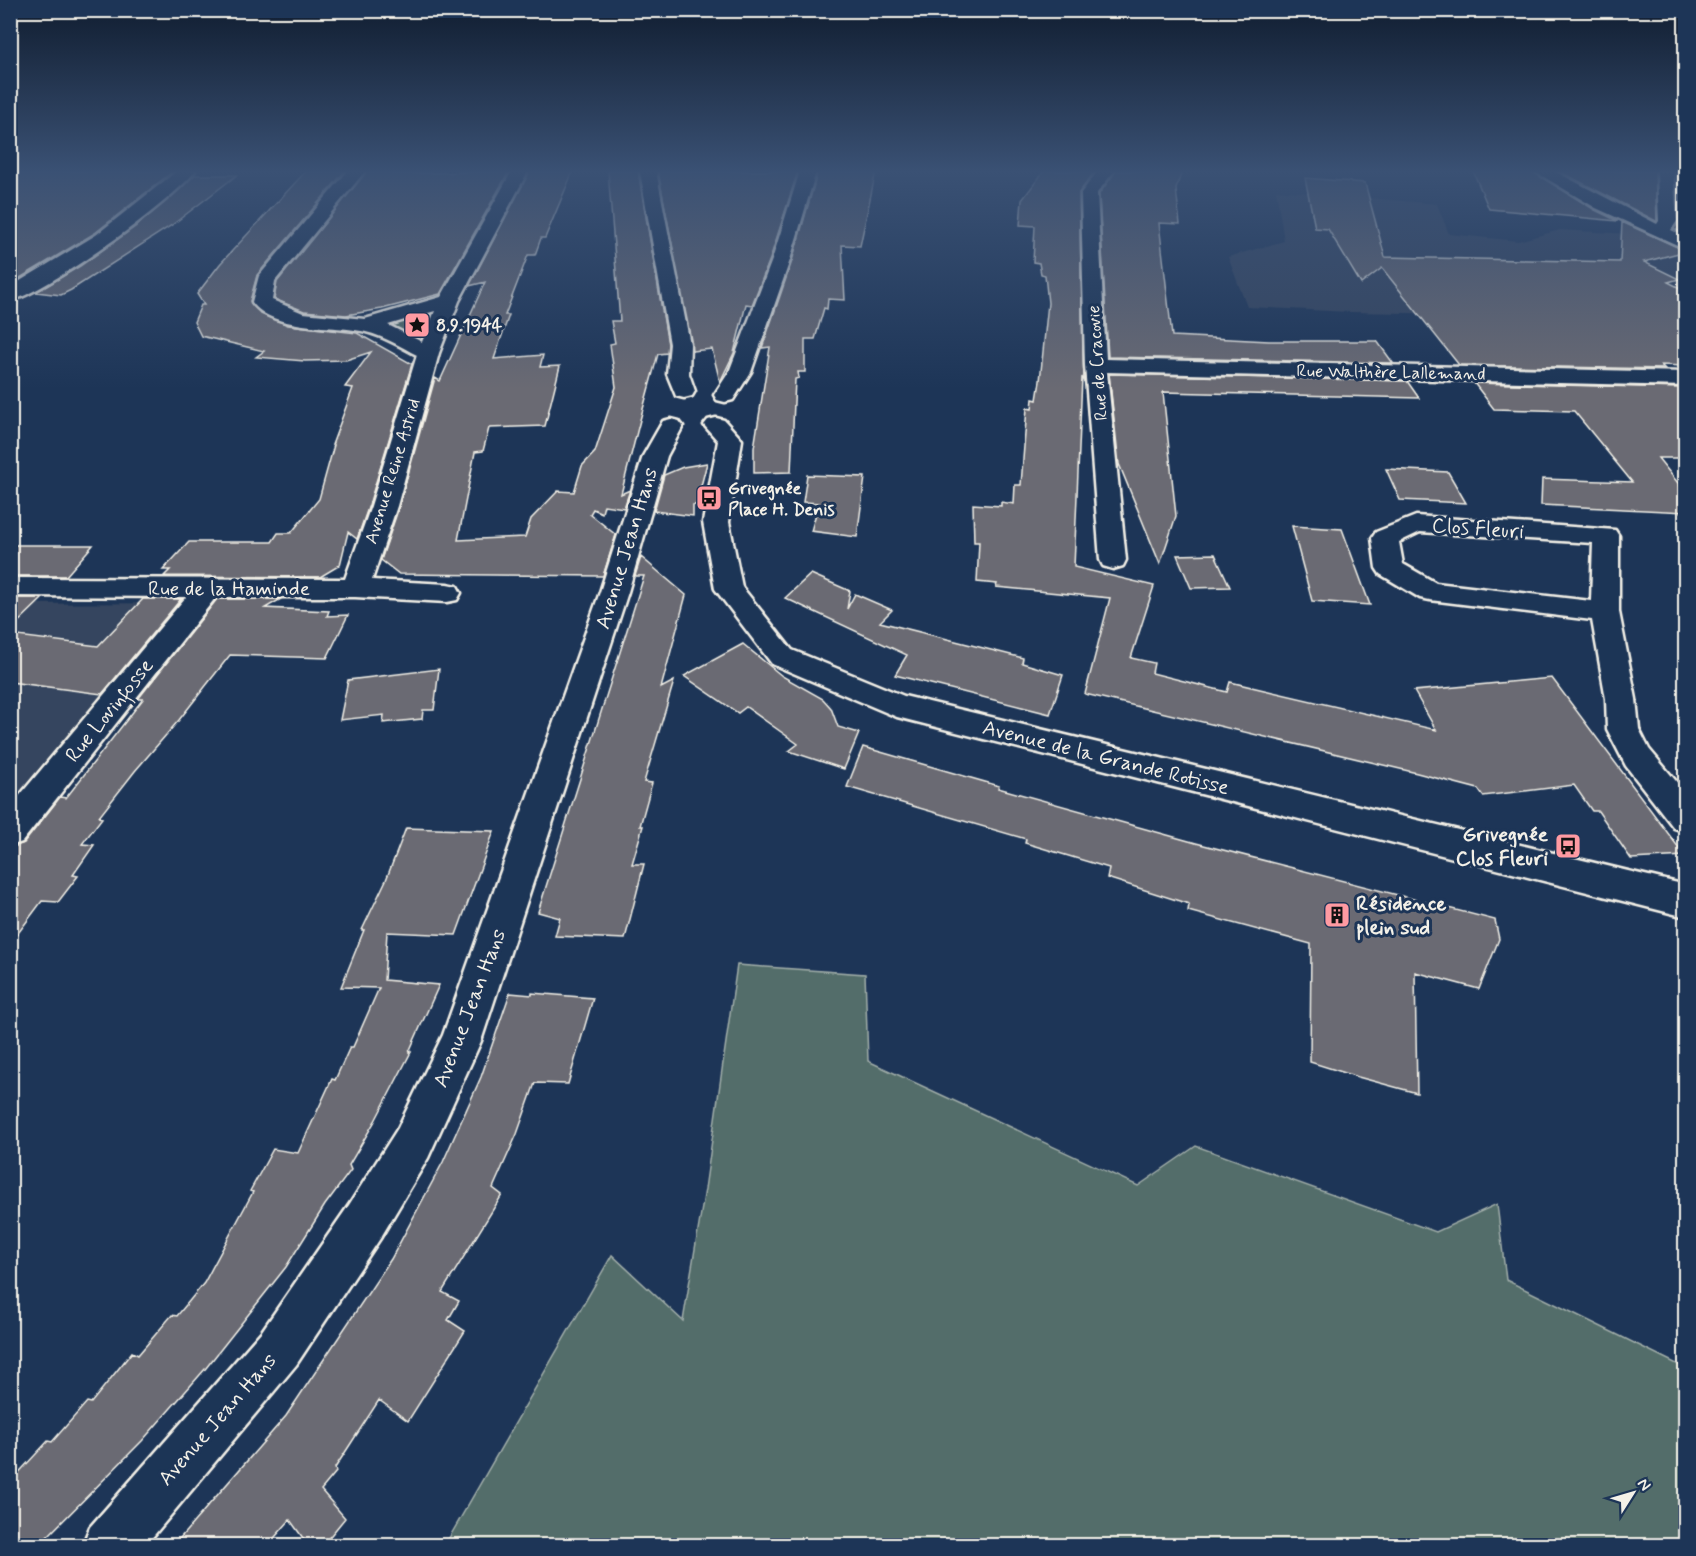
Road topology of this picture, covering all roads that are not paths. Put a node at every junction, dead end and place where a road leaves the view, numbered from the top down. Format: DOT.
graph roads {
  1 [pos="98,244"];
  2 [pos="296,244"];
  3 [pos="480,244"];
  4 [pos="661,244"];
  5 [pos="786,244"];
  6 [pos="1091,244"];
  7 [pos="10,295"];
  8 [pos="449,301"];
  9 [pos="366,325"];
  10 [pos="428,353"];
  11 [pos="1096,365"];
  12 [pos="1686,379"];
  13 [pos="725,395"];
  14 [pos="670,405"];
  15 [pos="716,425"];
  16 [pos="1113,560"];
  17 [pos="10,587"];
  18 [pos="208,588"];
  19 [pos="354,588"];
  20 [pos="447,592"];
  21 [pos="1605,612"];
  22 [pos="1686,818"];
  23 [pos="10,832"];
  24 [pos="1686,901"];
  25 [pos="109,1545"];
  1 -- 7 [label="street"];
  2 -- 9 [label="street"];
  3 -- 8 [label="street, Avenue Reine Astrid"];
  4 -- 14 [label="street"];
  5 -- 13 [label="street"];
  6 -- 11 [label="street, Rue de Cracovie"];
  8 -- 9 [label="street"];
  8 -- 10 [label="street, Avenue Reine Astrid"];
  9 -- 10 [label="street"];
  10 -- 19 [label="street, Avenue Reine Astrid"];
  11 -- 12 [label="street, Rue Walthère Lallemand"];
  11 -- 16 [label="street, Rue de Cracovie"];
  13 -- 14 [label="street"];
  13 -- 15 [label="street"];
  14 -- 15 [label="street"];
  14 -- 25 [label="street, Avenue Jean Hans"];
  15 -- 24 [label="street, Avenue de la Grande Rotisse"];
  17 -- 18 [label="street, Rue de la Haminde"];
  18 -- 19 [label="street, Rue de la Haminde"];
  18 -- 23 [label="street, Rue Lovinfosse"];
  19 -- 20 [label="street, Rue de la Haminde"];
  21 -- 21 [label="street, Clos Fleuri"];
  21 -- 22 [label="street, Clos Fleuri"];
}
